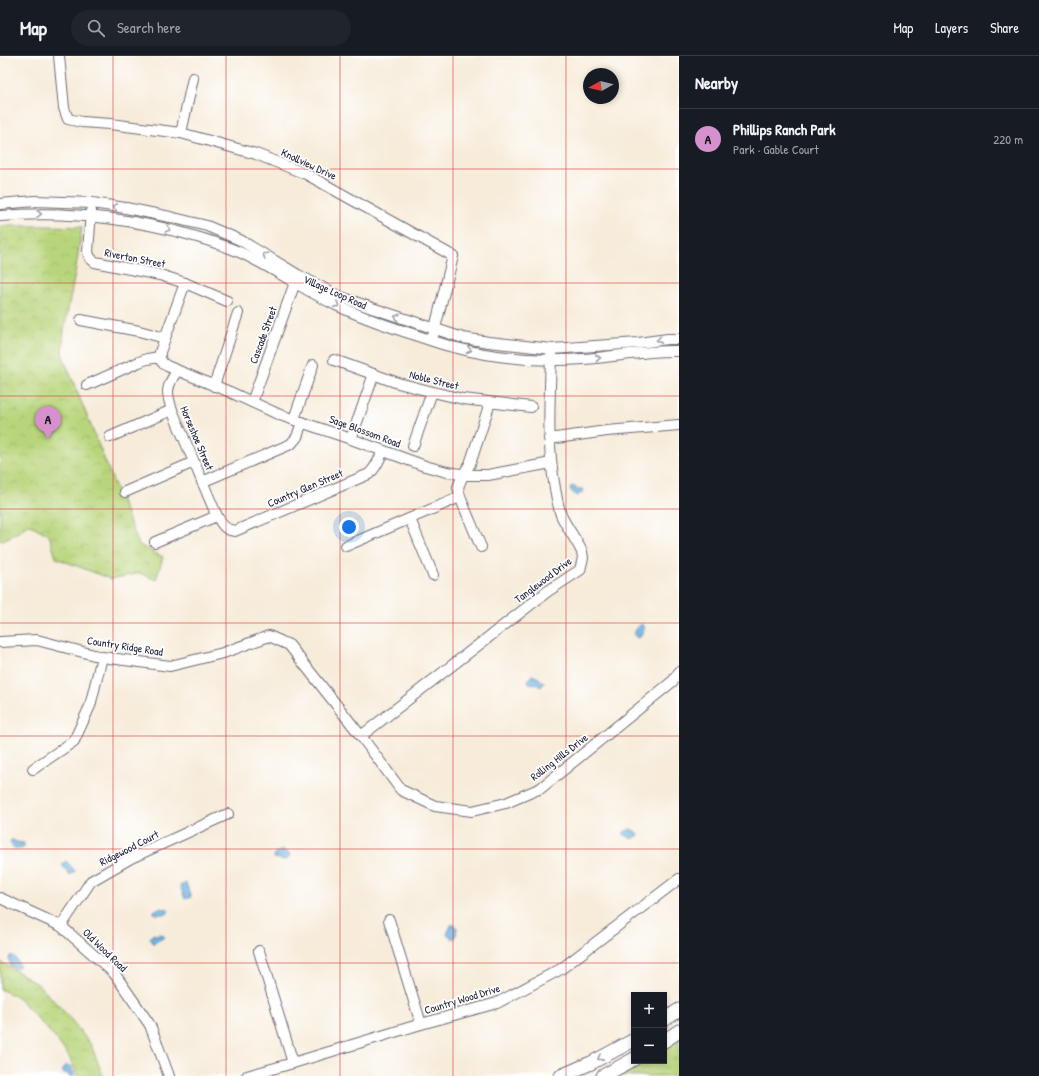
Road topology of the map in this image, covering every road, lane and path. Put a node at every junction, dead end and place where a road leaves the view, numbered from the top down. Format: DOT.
graph roads {
  1 [pos="59,56"];
  2 [pos="193,78"];
  3 [pos="181,133"];
  4 [pos="0,204"];
  5 [pos="92,204"];
  6 [pos="0,216"];
  7 [pos="91,217"];
  8 [pos="296,279"];
  9 [pos="185,283"];
  10 [pos="227,301"];
  11 [pos="238,313"];
  12 [pos="81,320"];
  13 [pos="434,329"];
  14 [pos="165,338"];
  15 [pos="679,339"];
  16 [pos="432,340"];
  17 [pos="552,349"];
  18 [pos="679,351"];
  19 [pos="160,357"];
  20 [pos="334,360"];
  21 [pos="551,360"];
  22 [pos="313,365"];
  23 [pos="177,371"];
  24 [pos="374,374"];
  25 [pos="87,385"];
  26 [pos="214,386"];
  27 [pos="432,392"];
  28 [pos="252,402"];
  29 [pos="490,403"];
  30 [pos="531,408"];
  31 [pos="172,410"];
  32 [pos="298,421"];
  33 [pos="679,425"];
  34 [pos="110,437"];
  35 [pos="549,438"];
  36 [pos="351,439"];
  37 [pos="413,446"];
  38 [pos="383,451"];
  39 [pos="194,462"];
  40 [pos="551,463"];
  41 [pos="463,475"];
  42 [pos="202,482"];
  43 [pos="125,492"];
  44 [pos="460,497"];
  45 [pos="216,514"];
  46 [pos="410,519"];
  47 [pos="225,528"];
  48 [pos="155,542"];
  49 [pos="346,546"];
  50 [pos="481,547"];
  51 [pos="433,575"];
  52 [pos="0,642"];
  53 [pos="290,645"];
  54 [pos="102,657"];
  55 [pos="679,672"];
  56 [pos="361,736"];
  57 [pos="33,769"];
  58 [pos="228,814"];
  59 [pos="679,879"];
  60 [pos="0,898"];
  61 [pos="389,920"];
  62 [pos="61,926"];
  63 [pos="259,950"];
  64 [pos="679,1010"];
  65 [pos="667,1018"];
  66 [pos="421,1024"];
  67 [pos="679,1030"];
  68 [pos="667,1039"];
  69 [pos="631,1042"];
  70 [pos="631,1061"];
  71 [pos="293,1063"];
  72 [pos="169,1076"];
  73 [pos="247,1076"];
  74 [pos="561,1076"];
  75 [pos="603,1076"];
  1 -- 3 [label="street, Knollview Drive"];
  2 -- 3 [label="street"];
  3 -- 13 [label="street, Knollview Drive"];
  4 -- 5 [label="street, Village Loop Road"];
  5 -- 7 [label="street, Riverton Street"];
  8 -- 5 [label="street, Village Loop Road, one-way"];
  6 -- 7 [label="street, Village Loop Road, one-way"];
  7 -- 8 [label="street, Village Loop Road, one-way"];
  7 -- 9 [label="street, Riverton Street"];
  13 -- 8 [label="street, Village Loop Road, one-way"];
  8 -- 16 [label="street, Village Loop Road, one-way"];
  8 -- 28 [label="street, Cascade Street"];
  9 -- 10 [label="street, Riverton Street"];
  9 -- 14 [label="street"];
  11 -- 26 [label="street"];
  12 -- 14 [label="street"];
  13 -- 16 [label="street, Knollview Drive"];
  13 -- 17 [label="street, Village Loop Road"];
  14 -- 19 [label="street"];
  15 -- 17 [label="street, Village Loop Road, one-way"];
  16 -- 21 [label="street, Village Loop Road, one-way"];
  17 -- 21 [label="street, Tanglewood Drive"];
  21 -- 18 [label="street, Village Loop Road, one-way"];
  19 -- 23 [label="street, Sage Blossom Road"];
  19 -- 25 [label="street"];
  20 -- 24 [label="street, Noble Street"];
  21 -- 35 [label="street, Tanglewood Drive"];
  22 -- 32 [label="street"];
  23 -- 26 [label="street, Sage Blossom Road"];
  23 -- 31 [label="street, Horseshoe Street"];
  24 -- 27 [label="street, Noble Street"];
  24 -- 36 [label="street"];
  26 -- 28 [label="street, Sage Blossom Road"];
  27 -- 29 [label="street, Noble Street"];
  27 -- 37 [label="street"];
  28 -- 32 [label="street, Sage Blossom Road"];
  29 -- 30 [label="street, Noble Street"];
  29 -- 41 [label="street"];
  31 -- 34 [label="street"];
  31 -- 39 [label="street, Horseshoe Street"];
  32 -- 36 [label="street, Sage Blossom Road"];
  32 -- 42 [label="street"];
  33 -- 35 [label="street"];
  35 -- 40 [label="street, Tanglewood Drive"];
  36 -- 38 [label="street, Sage Blossom Road"];
  38 -- 41 [label="street, Sage Blossom Road"];
  38 -- 47 [label="street, Country Glen Street"];
  39 -- 42 [label="street, Horseshoe Street"];
  39 -- 43 [label="street"];
  40 -- 41 [label="street, Sage Blossom Road"];
  40 -- 56 [label="street, Tanglewood Drive"];
  41 -- 44 [label="street"];
  42 -- 45 [label="street, Horseshoe Street"];
  44 -- 46 [label="street"];
  44 -- 50 [label="street"];
  45 -- 47 [label="street, Horseshoe Street"];
  45 -- 48 [label="street"];
  46 -- 49 [label="street"];
  46 -- 51 [label="street"];
  52 -- 54 [label="street, Country Ridge Road"];
  53 -- 54 [label="street, Country Ridge Road"];
  53 -- 56 [label="street, Rolling Hills Drive"];
  54 -- 57 [label="street"];
  55 -- 56 [label="street, Rolling Hills Drive"];
  58 -- 62 [label="street, Ridgewood Court"];
  59 -- 66 [label="street, Country Wood Drive"];
  60 -- 62 [label="street, Old Wood Road"];
  61 -- 66 [label="street"];
  62 -- 72 [label="street, Old Wood Road"];
  63 -- 71 [label="street"];
  64 -- 65 [label="main road"];
  66 -- 71 [label="street, Country Wood Drive"];
  67 -- 68 [label="main road"];
  69 -- 74 [label="main road, one-way"];
  70 -- 75 [label="main road"];
  71 -- 73 [label="street, Country Wood Drive"];
}
